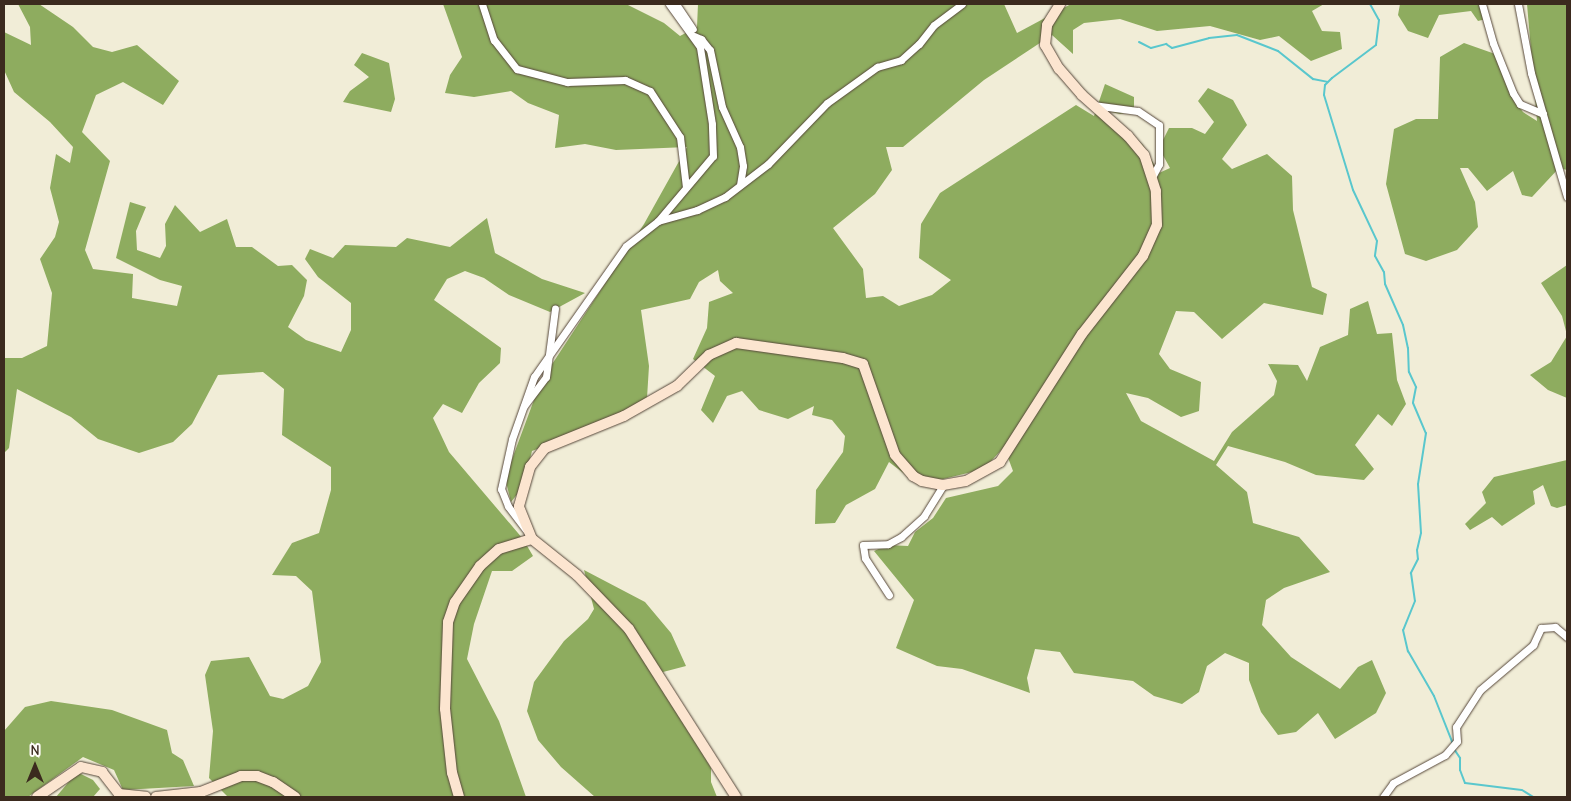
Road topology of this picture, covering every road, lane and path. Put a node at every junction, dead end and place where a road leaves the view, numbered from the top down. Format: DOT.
graph roads {
  1 [pos="482,4"];
  2 [pos="669,4"];
  3 [pos="676,4"];
  4 [pos="962,4"];
  5 [pos="1060,4"];
  6 [pos="1482,4"];
  7 [pos="1518,5"];
  8 [pos="698,37"];
  9 [pos="1093,105"];
  10 [pos="1543,114"];
  11 [pos="1152,177"];
  12 [pos="740,185"];
  13 [pos="686,187"];
  14 [pos="1567,197"];
  15 [pos="658,221"];
  16 [pos="555,309"];
  17 [pos="550,354"];
  18 [pos="523,407"];
  19 [pos="943,485"];
  20 [pos="532,538"];
  21 [pos="889,595"];
  22 [pos="1567,637"];
  23 [pos="37,797"];
  24 [pos="146,797"];
  25 [pos="156,797"];
  26 [pos="295,797"];
  27 [pos="460,797"];
  28 [pos="736,797"];
  29 [pos="1383,797"];
  1 -- 13 [label="street"];
  2 -- 8 [label="street"];
  3 -- 8 [label="street"];
  4 -- 12 [label="street"];
  5 -- 9 [label="street"];
  6 -- 10 [label="street"];
  7 -- 10 [label="street"];
  8 -- 12 [label="street"];
  8 -- 13 [label="street"];
  9 -- 11 [label="street"];
  9 -- 11 [label="street"];
  10 -- 14 [label="street"];
  11 -- 19 [label="street"];
  12 -- 15 [label="street"];
  13 -- 15 [label="street"];
  15 -- 17 [label="street"];
  16 -- 17 [label="street"];
  17 -- 18 [label="street"];
  17 -- 18 [label="street"];
  18 -- 20 [label="street"];
  19 -- 20 [label="street"];
  19 -- 21 [label="street"];
  20 -- 27 [label="street"];
  20 -- 28 [label="street"];
  22 -- 29 [label="street"];
  23 -- 24 [label="street"];
  25 -- 26 [label="street"];
}
